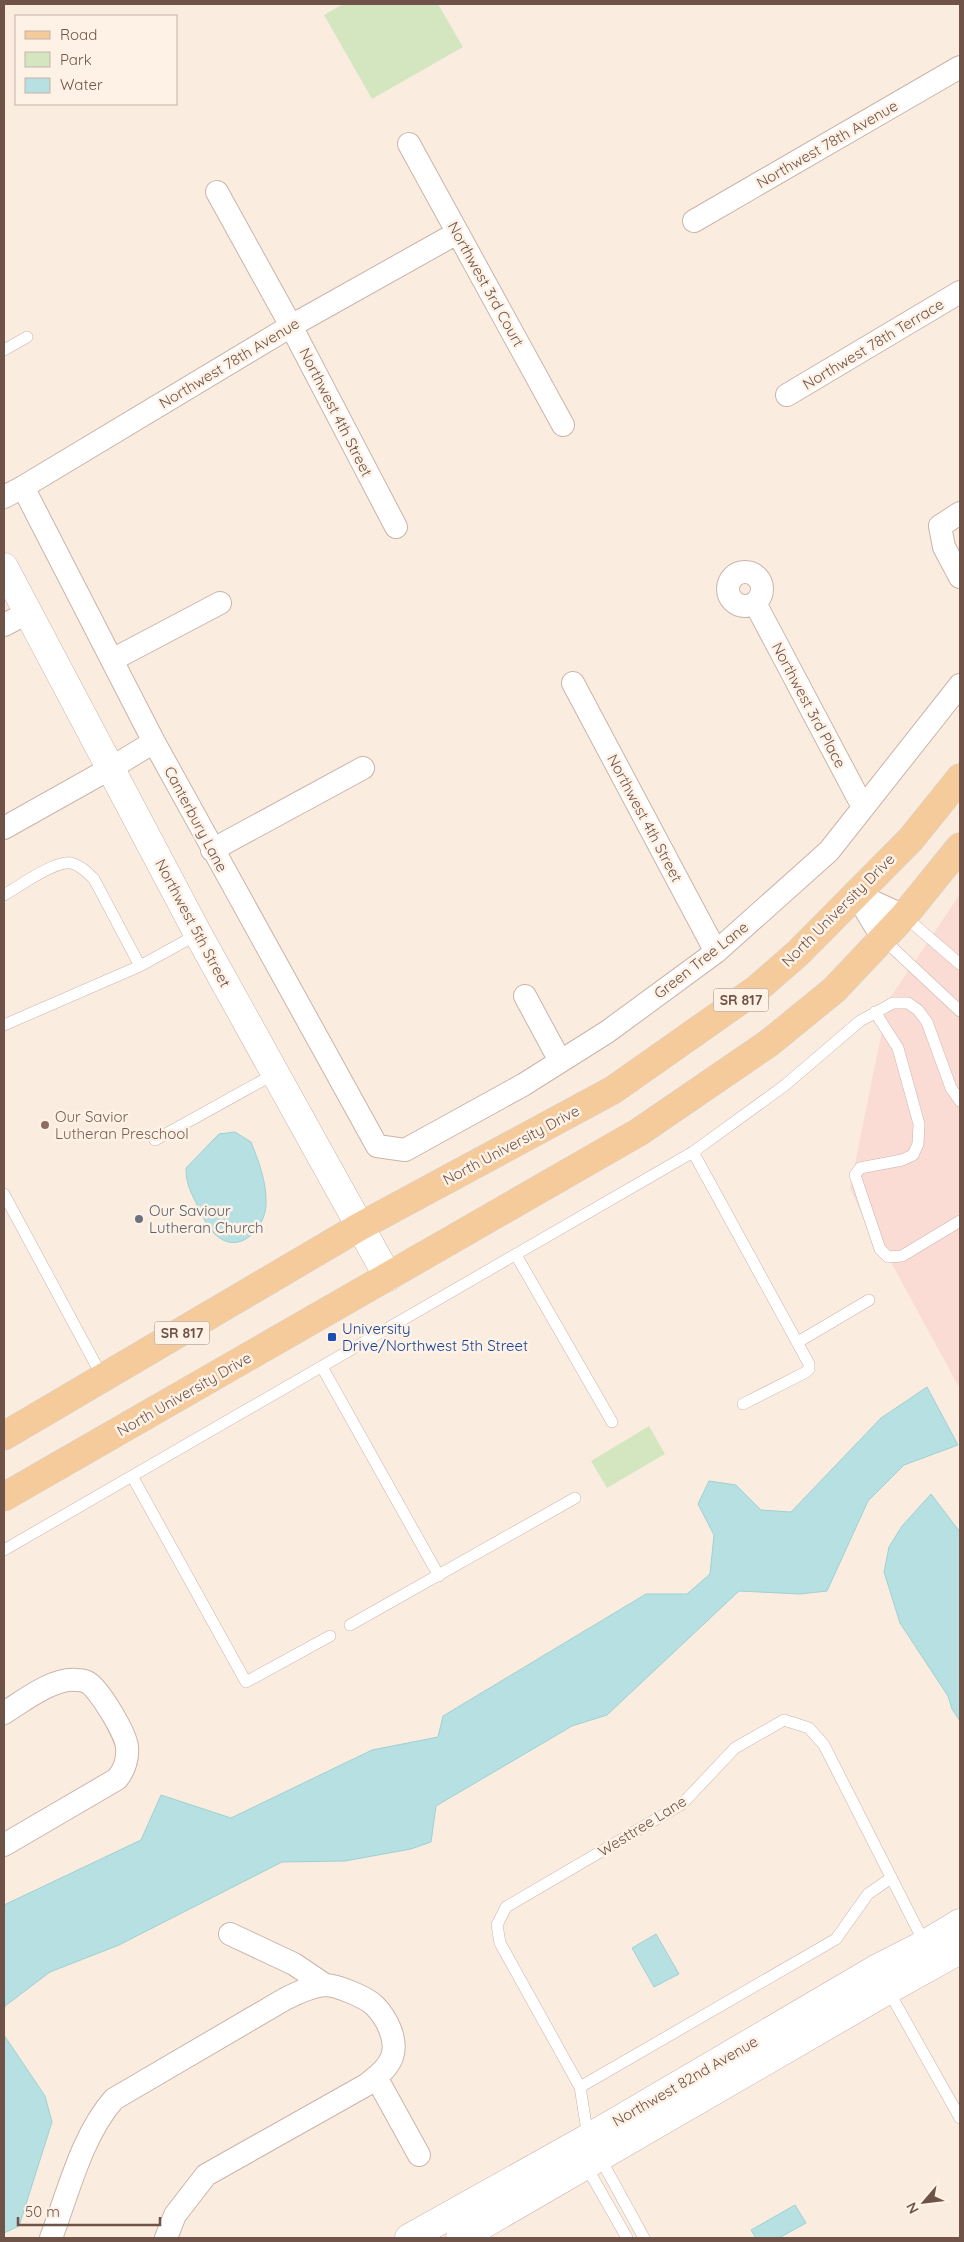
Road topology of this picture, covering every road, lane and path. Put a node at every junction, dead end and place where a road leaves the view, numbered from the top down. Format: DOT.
graph roads {
  1 [pos="960,67"];
  2 [pos="409,144"];
  3 [pos="217,192"];
  4 [pos="694,221"];
  5 [pos="457,233"];
  6 [pos="960,292"];
  7 [pos="291,326"];
  8 [pos="27,337"];
  9 [pos="4,350"];
  10 [pos="786,395"];
  11 [pos="563,425"];
  12 [pos="14,492"];
  13 [pos="960,514"];
  14 [pos="396,527"];
  15 [pos="4,567"];
  16 [pos="960,577"];
  17 [pos="220,603"];
  18 [pos="755,603"];
  19 [pos="28,612"];
  20 [pos="4,625"];
  21 [pos="112,660"];
  22 [pos="573,683"];
  23 [pos="960,685"];
  24 [pos="154,742"];
  25 [pos="111,768"];
  26 [pos="363,768"];
  27 [pos="960,778"];
  28 [pos="863,807"];
  29 [pos="4,828"];
  30 [pos="960,847"];
  31 [pos="212,850"];
  32 [pos="856,894"];
  33 [pos="4,896"];
  34 [pos="904,916"];
  35 [pos="198,934"];
  36 [pos="883,938"];
  37 [pos="716,952"];
  38 [pos="960,964"];
  39 [pos="140,966"];
  40 [pos="525,996"];
  41 [pos="960,1011"];
  42 [pos="875,1012"];
  43 [pos="4,1025"];
  44 [pos="560,1061"];
  45 [pos="276,1073"];
  46 [pos="960,1101"];
  47 [pos="155,1140"];
  48 [pos="376,1146"];
  49 [pos="693,1152"];
  50 [pos="4,1194"];
  51 [pos="960,1221"];
  52 [pos="359,1228"];
  53 [pos="516,1255"];
  54 [pos="388,1277"];
  55 [pos="869,1300"];
  56 [pos="798,1342"];
  57 [pos="322,1367"];
  58 [pos="104,1380"];
  59 [pos="743,1404"];
  60 [pos="612,1422"];
  61 [pos="4,1436"];
  62 [pos="132,1476"];
  63 [pos="4,1497"];
  64 [pos="575,1498"];
  65 [pos="4,1550"];
  66 [pos="438,1576"];
  67 [pos="350,1625"];
  68 [pos="330,1636"];
  69 [pos="4,1713"];
  70 [pos="4,1845"];
  71 [pos="891,1878"];
  72 [pos="960,1923"];
  73 [pos="230,1934"];
  74 [pos="960,1950"];
  75 [pos="930,1954"];
  76 [pos="325,1985"];
  77 [pos="888,1990"];
  78 [pos="376,2077"];
  79 [pos="580,2087"];
  80 [pos="960,2118"];
  81 [pos="587,2152"];
  82 [pos="419,2155"];
  83 [pos="51,2238"];
  84 [pos="166,2238"];
  85 [pos="409,2238"];
  86 [pos="460,2238"];
  87 [pos="627,2238"];
  88 [pos="644,2238"];
  1 -- 4 [label="street, Northwest 78th Avenue"];
  2 -- 5 [label="street, Northwest 3rd Court"];
  3 -- 7 [label="street, Northwest 4th Street"];
  5 -- 7 [label="street, Northwest 78th Avenue"];
  5 -- 11 [label="street, Northwest 3rd Court"];
  6 -- 10 [label="street, Northwest 78th Terrace"];
  7 -- 12 [label="street, Northwest 78th Avenue"];
  7 -- 14 [label="street, Northwest 4th Street"];
  8 -- 9 [label="lane"];
  12 -- 21 [label="street, Canterbury Lane"];
  13 -- 16 [label="street"];
  15 -- 19 [label="street, Northwest 5th Street"];
  17 -- 21 [label="street"];
  18 -- 28 [label="street, Northwest 3rd Place"];
  19 -- 20 [label="street"];
  19 -- 25 [label="street, Northwest 5th Street"];
  21 -- 24 [label="street, Canterbury Lane"];
  22 -- 37 [label="street, Northwest 4th Street"];
  23 -- 28 [label="street, Green Tree Lane"];
  24 -- 25 [label="street"];
  24 -- 31 [label="street, Canterbury Lane"];
  25 -- 29 [label="street"];
  25 -- 35 [label="street, Northwest 5th Street"];
  26 -- 31 [label="street"];
  27 -- 32 [label="main road, North University Drive / SR 817"];
  28 -- 37 [label="street, Green Tree Lane"];
  30 -- 34 [label="main road, North University Drive"];
  31 -- 48 [label="street, Canterbury Lane"];
  32 -- 34 [label="street"];
  32 -- 36 [label="street"];
  32 -- 52 [label="main road, North University Drive / SR 817"];
  33 -- 39 [label="lane"];
  34 -- 36 [label="main road, North University Drive"];
  34 -- 38 [label="lane"];
  35 -- 39 [label="lane"];
  35 -- 45 [label="street, Northwest 5th Street"];
  36 -- 41 [label="lane"];
  36 -- 54 [label="main road, North University Drive"];
  37 -- 44 [label="street, Green Tree Lane"];
  39 -- 43 [label="lane"];
  40 -- 44 [label="street"];
  42 -- 46 [label="lane"];
  42 -- 49 [label="lane"];
  42 -- 51 [label="lane"];
  44 -- 48 [label="street, Green Tree Lane"];
  45 -- 47 [label="lane"];
  45 -- 52 [label="street, Northwest 5th Street"];
  49 -- 53 [label="lane"];
  49 -- 56 [label="lane"];
  50 -- 58 [label="lane"];
  52 -- 54 [label="street, Northwest 5th Street"];
  52 -- 58 [label="main road, North University Drive / SR 817"];
  53 -- 57 [label="lane"];
  53 -- 60 [label="lane"];
  54 -- 63 [label="main road, North University Drive"];
  55 -- 56 [label="lane"];
  56 -- 59 [label="lane"];
  57 -- 62 [label="lane"];
  57 -- 66 [label="lane"];
  58 -- 61 [label="main road, North University Drive / SR 817"];
  62 -- 65 [label="lane"];
  62 -- 68 [label="lane"];
  64 -- 66 [label="lane"];
  66 -- 67 [label="lane"];
  69 -- 70 [label="street"];
  71 -- 75 [label="lane, Westtree Lane"];
  71 -- 79 [label="lane"];
  71 -- 79 [label="lane, Westtree Lane"];
  72 -- 75 [label="street, Northwest 82nd Avenue"];
  73 -- 76 [label="street"];
  74 -- 75 [label="street, Northwest 82nd Avenue"];
  75 -- 77 [label="street, Northwest 82nd Avenue"];
  75 -- 81 [label="street, Northwest 82nd Avenue"];
  76 -- 78 [label="street"];
  76 -- 83 [label="street"];
  77 -- 80 [label="lane"];
  77 -- 81 [label="street, Northwest 82nd Avenue"];
  78 -- 82 [label="street"];
  78 -- 84 [label="street"];
  79 -- 81 [label="lane, Westtree Lane"];
  81 -- 85 [label="street, Northwest 82nd Avenue"];
  81 -- 86 [label="street, Northwest 82nd Avenue"];
  81 -- 87 [label="lane"];
  81 -- 88 [label="lane"];
}
